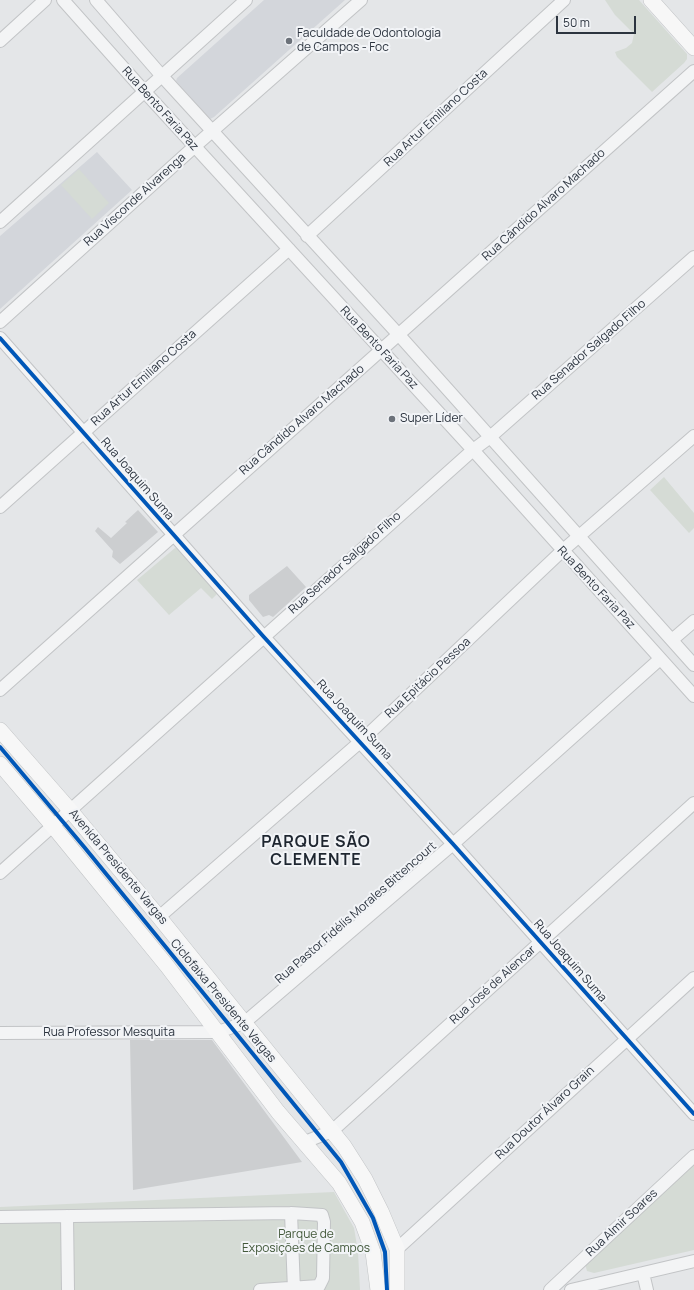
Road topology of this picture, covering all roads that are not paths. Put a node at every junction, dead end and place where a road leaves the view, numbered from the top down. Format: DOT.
graph roads {
  1 [pos="46,0"];
  2 [pos="63,0"];
  3 [pos="96,0"];
  4 [pos="246,0"];
  5 [pos="361,0"];
  6 [pos="564,0"];
  7 [pos="651,0"];
  8 [pos="0,41"];
  9 [pos="694,48"];
  10 [pos="694,71"];
  11 [pos="161,75"];
  12 [pos="144,91"];
  13 [pos="212,131"];
  14 [pos="194,146"];
  15 [pos="0,222"];
  16 [pos="307,236"];
  17 [pos="289,249"];
  18 [pos="694,257"];
  19 [pos="0,322"];
  20 [pos="399,335"];
  21 [pos="0,338"];
  22 [pos="382,350"];
  23 [pos="83,433"];
  24 [pos="694,436"];
  25 [pos="489,438"];
  26 [pos="472,450"];
  27 [pos="0,507"];
  28 [pos="173,534"];
  29 [pos="578,536"];
  30 [pos="562,551"];
  31 [pos="694,621"];
  32 [pos="263,636"];
  33 [pos="672,640"];
  34 [pos="660,659"];
  35 [pos="694,665"];
  36 [pos="0,690"];
  37 [pos="694,696"];
  38 [pos="0,730"];
  39 [pos="360,742"];
  40 [pos="0,764"];
  41 [pos="694,803"];
  42 [pos="70,810"];
  43 [pos="52,825"];
  44 [pos="453,844"];
  45 [pos="0,873"];
  46 [pos="159,917"];
  47 [pos="540,941"];
  48 [pos="694,978"];
  49 [pos="244,1023"];
  50 [pos="218,1032"];
  51 [pos="0,1033"];
  52 [pos="626,1040"];
  53 [pos="694,1114"];
  54 [pos="332,1131"];
  55 [pos="305,1142"];
  56 [pos="694,1156"];
  57 [pos="291,1213"];
  58 [pos="67,1216"];
  59 [pos="0,1217"];
  60 [pos="397,1249"];
  61 [pos="694,1261"];
  62 [pos="644,1273"];
  63 [pos="294,1289"];
  64 [pos="68,1290"];
  65 [pos="260,1290"];
  66 [pos="378,1290"];
  67 [pos="398,1290"];
  68 [pos="550,1290"];
  69 [pos="571,1290"];
  70 [pos="647,1290"];
  1 -- 8 [label="street"];
  2 -- 12 [label="street, Rua Bento Faria Paz"];
  3 -- 11 [label="street, Rua Bento Faria Paz"];
  4 -- 11 [label="street"];
  5 -- 13 [label="street, Rua Visconde Alvarenga"];
  6 -- 16 [label="street, Rua Artur Emiliano Costa"];
  7 -- 9 [label="main road"];
  10 -- 20 [label="street, Rua Cândido Alvaro Machado"];
  11 -- 12 [label="street"];
  11 -- 13 [label="street, Rua Bento Faria Paz"];
  12 -- 14 [label="street, Rua Bento Faria Paz"];
  12 -- 15 [label="street"];
  13 -- 14 [label="street, Rua Visconde Alvarenga"];
  13 -- 16 [label="street, Rua Bento Faria Paz"];
  14 -- 17 [label="street, Rua Bento Faria Paz"];
  14 -- 19 [label="street, Rua Visconde Alvarenga"];
  16 -- 20 [label="street, Rua Bento Faria Paz"];
  17 -- 22 [label="street, Rua Bento Faria Paz"];
  17 -- 23 [label="street, Rua Artur Emiliano Costa"];
  18 -- 25 [label="street, Rua Senador Salgado Filho"];
  20 -- 22 [label="street, Rua Cândido Alvaro Machado"];
  20 -- 25 [label="street, Rua Bento Faria Paz"];
  21 -- 23 [label="street, Rua Joaquim Suma"];
  22 -- 26 [label="street, Rua Bento Faria Paz"];
  22 -- 28 [label="street, Rua Cândido Alvaro Machado"];
  23 -- 27 [label="street, Rua Artur Emiliano Costa"];
  23 -- 28 [label="street, Rua Joaquim Suma"];
  24 -- 29 [label="street, Rua Epitácio Pessoa"];
  25 -- 26 [label="street, Rua Senador Salgado Filho"];
  25 -- 29 [label="street, Rua Bento Faria Paz"];
  26 -- 30 [label="street, Rua Bento Faria Paz"];
  26 -- 32 [label="street, Rua Senador Salgado Filho"];
  28 -- 32 [label="street, Rua Joaquim Suma"];
  28 -- 36 [label="street, Rua Cândido Alvaro Machado"];
  29 -- 30 [label="street, Rua Epitácio Pessoa"];
  29 -- 33 [label="street, Rua Bento Faria Paz"];
  30 -- 34 [label="street, Rua Bento Faria Paz"];
  30 -- 39 [label="street, Rua Epitácio Pessoa"];
  31 -- 33 [label="street"];
  32 -- 39 [label="street, Rua Joaquim Suma"];
  32 -- 42 [label="street, Rua Senador Salgado Filho"];
  33 -- 35 [label="street, Rua Bento Faria Paz"];
  34 -- 37 [label="street, Rua Bento Faria Paz"];
  34 -- 44 [label="street, Rua Pastor Fidélis Morales Bittencourt"];
  38 -- 42 [label="main road, Avenida Presidente Vargas"];
  39 -- 44 [label="street, Rua Joaquim Suma"];
  39 -- 46 [label="street, Rua Epitácio Pessoa"];
  40 -- 43 [label="main road, Avenida Presidente Vargas"];
  41 -- 47 [label="street, Rua José de Alencar"];
  42 -- 43 [label="street, Rua Senador Salgado Filho"];
  42 -- 46 [label="main road, Avenida Presidente Vargas"];
  43 -- 45 [label="street, Rua Senador Salgado Filho"];
  43 -- 50 [label="main road, Avenida Presidente Vargas"];
  44 -- 47 [label="street, Rua Joaquim Suma"];
  44 -- 49 [label="street, Rua Pastor Fidélis Morales Bittencourt"];
  46 -- 49 [label="main road, Avenida Presidente Vargas"];
  47 -- 52 [label="street, Rua Joaquim Suma"];
  47 -- 54 [label="street, Rua José de Alencar"];
  48 -- 52 [label="street, Rua Doutor Álvaro Grain"];
  49 -- 50 [label="street, Rua Professor Mesquita"];
  49 -- 54 [label="main road, Avenida Presidente Vargas"];
  50 -- 51 [label="street, Rua Professor Mesquita"];
  50 -- 55 [label="main road, Avenida Presidente Vargas"];
  52 -- 53 [label="street, Rua Joaquim Suma"];
  52 -- 60 [label="street, Rua Doutor Álvaro Grain"];
  54 -- 55 [label="street, Rua José de Alencar"];
  54 -- 60 [label="main road, Avenida Presidente Vargas"];
  55 -- 66 [label="main road, Avenida Presidente Vargas"];
  56 -- 68 [label="street, Rua Almir Soares"];
  57 -- 58 [label="street"];
  57 -- 63 [label="street"];
  57 -- 63 [label="street"];
  58 -- 59 [label="street"];
  58 -- 64 [label="street"];
  60 -- 67 [label="main road, Avenida Presidente Vargas"];
  61 -- 62 [label="street"];
  62 -- 69 [label="street"];
  62 -- 70 [label="street"];
  63 -- 65 [label="street"];
}
